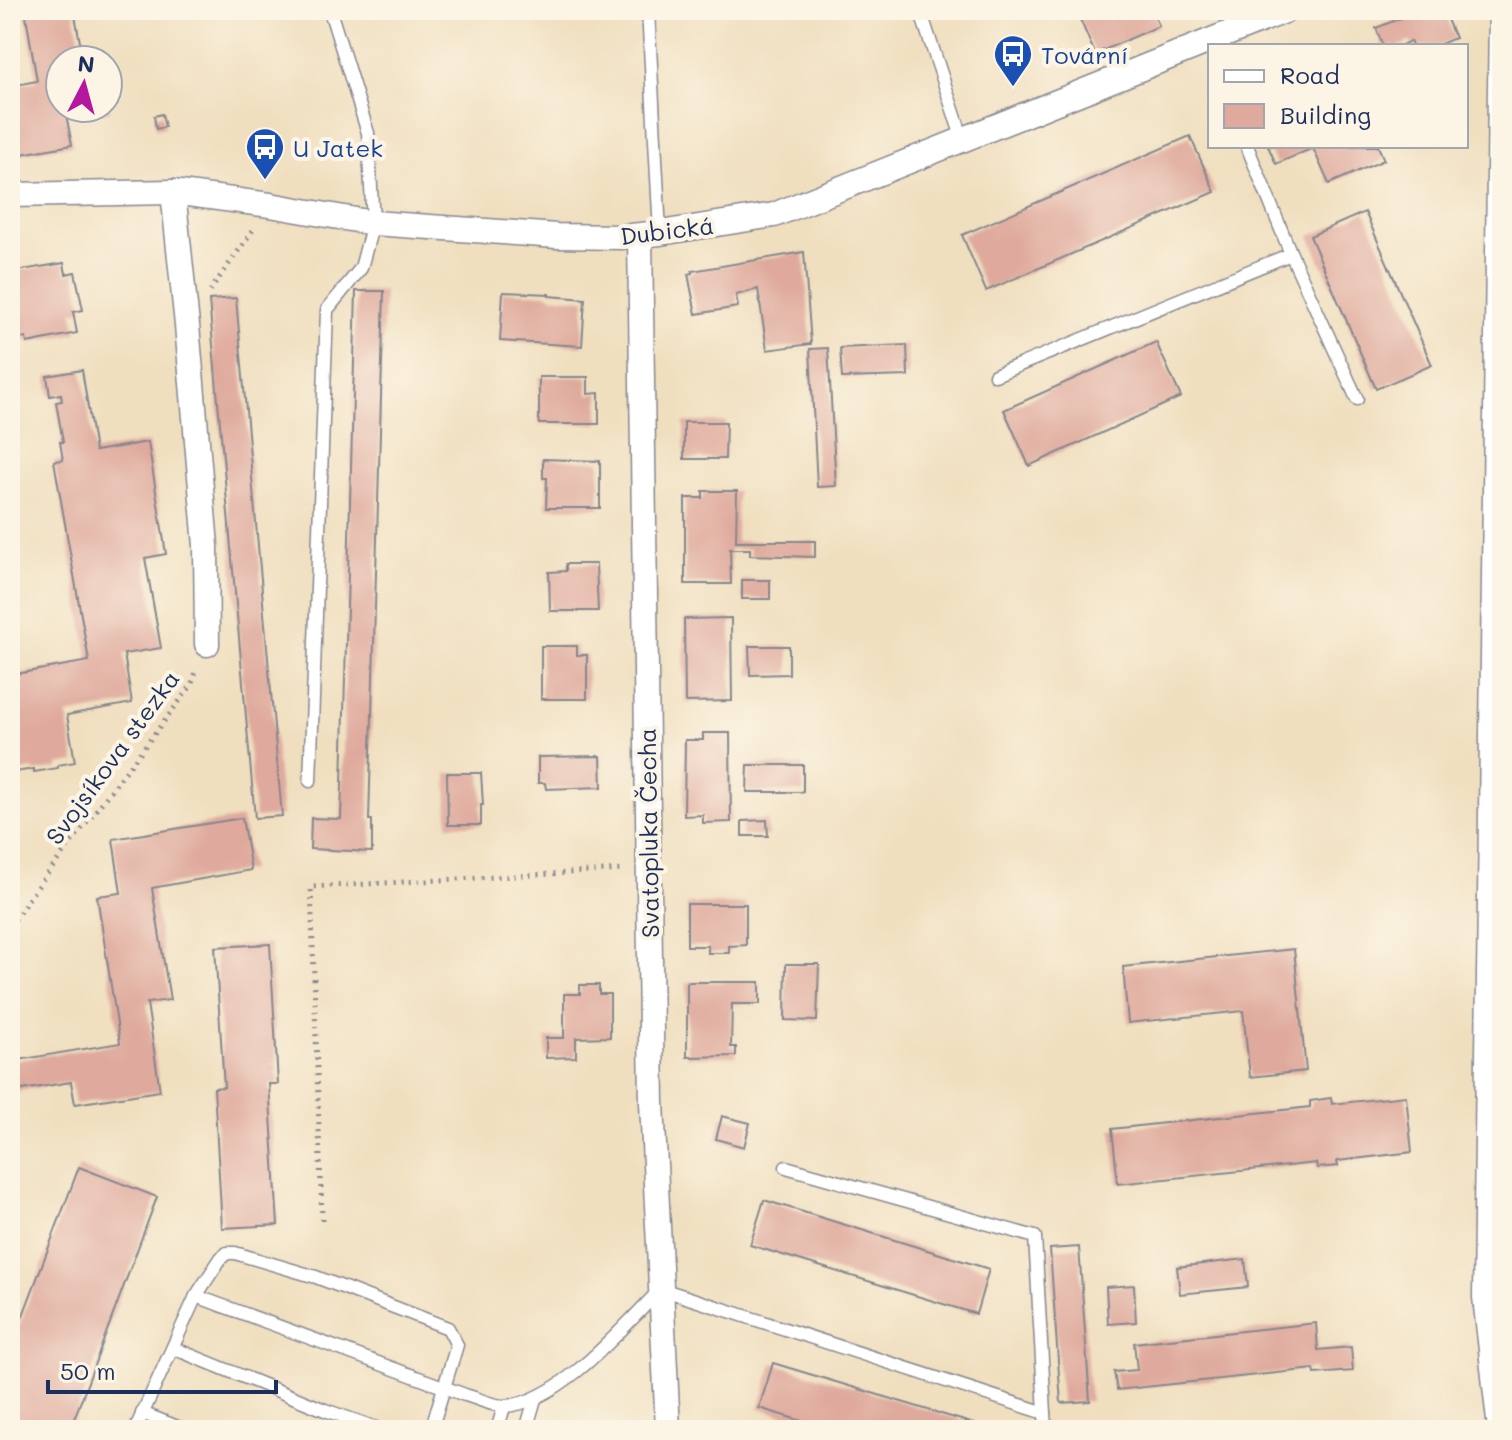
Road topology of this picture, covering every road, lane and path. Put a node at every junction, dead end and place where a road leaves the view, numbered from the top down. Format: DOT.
graph roads {
  1 [pos="648,10"];
  2 [pos="920,10"];
  3 [pos="1287,10"];
  4 [pos="1501,10"];
  5 [pos="331,14"];
  6 [pos="1217,44"];
  7 [pos="1207,49"];
  8 [pos="963,140"];
  9 [pos="1248,148"];
  10 [pos="173,192"];
  11 [pos="10,195"];
  12 [pos="270,205"];
  13 [pos="373,223"];
  14 [pos="650,235"];
  15 [pos="1291,254"];
  16 [pos="187,325"];
  17 [pos="995,375"];
  18 [pos="1357,399"];
  19 [pos="207,644"];
  20 [pos="310,781"];
  21 [pos="648,869"];
  22 [pos="10,926"];
  23 [pos="786,1167"];
  24 [pos="322,1220"];
  25 [pos="661,1289"];
  26 [pos="196,1296"];
  27 [pos="173,1348"];
  28 [pos="444,1386"];
  29 [pos="535,1399"];
  30 [pos="504,1407"];
  31 [pos="142,1413"];
  32 [pos="1045,1413"];
  33 [pos="135,1430"];
  34 [pos="185,1430"];
  35 [pos="382,1430"];
  36 [pos="431,1430"];
  37 [pos="497,1430"];
  38 [pos="526,1430"];
  39 [pos="668,1430"];
  40 [pos="1046,1430"];
  41 [pos="1500,1430"];
  1 -- 14 [label="lane"];
  2 -- 8 [label="lane"];
  3 -- 6 [label="street, Dubická"];
  4 -- 41 [label="street"];
  5 -- 13 [label="lane"];
  7 -- 8 [label="street, Dubická"];
  8 -- 14 [label="street, Dubická"];
  9 -- 15 [label="lane"];
  10 -- 11 [label="street, Dubická"];
  10 -- 12 [label="street, Dubická"];
  10 -- 16 [label="street"];
  12 -- 13 [label="street, Dubická"];
  12 -- 16 [label="path"];
  13 -- 14 [label="street, Dubická"];
  13 -- 20 [label="lane"];
  14 -- 21 [label="street, Svatopluka Čecha"];
  15 -- 17 [label="lane"];
  15 -- 18 [label="lane"];
  16 -- 19 [label="street"];
  19 -- 22 [label="path, Svojsíkova stezka"];
  21 -- 24 [label="path"];
  21 -- 25 [label="street, Svatopluka Čecha"];
  23 -- 32 [label="lane"];
  25 -- 29 [label="lane"];
  25 -- 32 [label="lane"];
  25 -- 39 [label="street, Svatopluka Čecha"];
  26 -- 27 [label="lane"];
  26 -- 28 [label="lane"];
  26 -- 28 [label="lane"];
  27 -- 31 [label="lane"];
  27 -- 35 [label="lane"];
  28 -- 30 [label="lane"];
  28 -- 36 [label="lane"];
  29 -- 30 [label="lane"];
  29 -- 38 [label="lane"];
  30 -- 37 [label="lane"];
  31 -- 33 [label="lane"];
  31 -- 34 [label="lane"];
  32 -- 40 [label="lane"];
}
